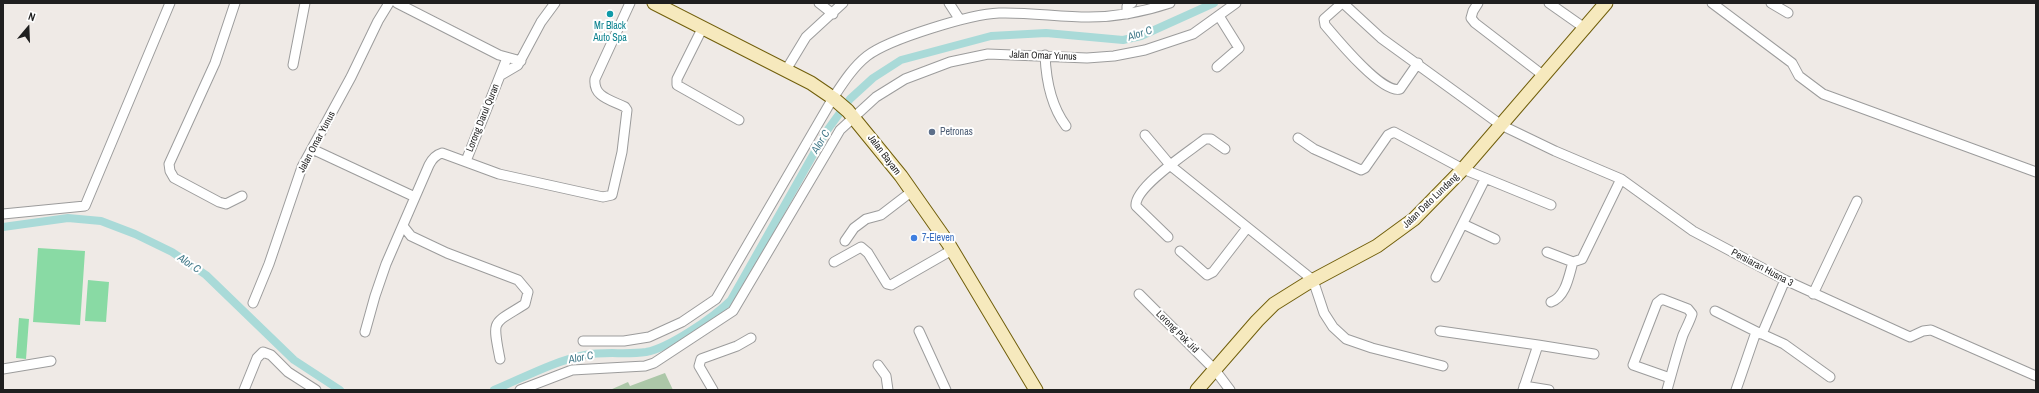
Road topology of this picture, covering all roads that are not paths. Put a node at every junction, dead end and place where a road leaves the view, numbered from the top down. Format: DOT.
graph roads {
  1 [pos="170,3"];
  2 [pos="235,3"];
  3 [pos="305,3"];
  4 [pos="389,3"];
  5 [pos="397,3"];
  6 [pos="554,3"];
  7 [pos="630,3"];
  8 [pos="654,3"];
  9 [pos="819,3"];
  10 [pos="843,3"];
  11 [pos="949,3"];
  12 [pos="1132,3"];
  13 [pos="1170,3"];
  14 [pos="1236,3"];
  15 [pos="1478,3"];
  16 [pos="1549,3"];
  17 [pos="1606,3"];
  18 [pos="1712,3"];
  19 [pos="1771,3"];
  20 [pos="1788,13"];
  21 [pos="833,14"];
  22 [pos="1127,14"];
  23 [pos="1219,16"];
  24 [pos="960,20"];
  25 [pos="703,27"];
  26 [pos="1586,29"];
  27 [pos="1045,55"];
  28 [pos="507,58"];
  29 [pos="521,61"];
  30 [pos="1418,64"];
  31 [pos="293,65"];
  32 [pos="1217,67"];
  33 [pos="786,70"];
  34 [pos="501,75"];
  35 [pos="1544,76"];
  36 [pos="835,99"];
  37 [pos="851,114"];
  38 [pos="739,120"];
  39 [pos="1501,125"];
  40 [pos="1066,126"];
  41 [pos="1145,136"];
  42 [pos="1298,138"];
  43 [pos="312,149"];
  44 [pos="1225,149"];
  45 [pos="466,161"];
  46 [pos="1170,166"];
  47 [pos="1463,169"];
  48 [pos="2036,170"];
  49 [pos="1485,179"];
  50 [pos="1621,179"];
  51 [pos="911,192"];
  52 [pos="242,196"];
  53 [pos="415,197"];
  54 [pos="1857,202"];
  55 [pos="1551,205"];
  56 [pos="3,214"];
  57 [pos="1463,224"];
  58 [pos="403,226"];
  59 [pos="1248,228"];
  60 [pos="1168,236"];
  61 [pos="1495,240"];
  62 [pos="845,241"];
  63 [pos="952,250"];
  64 [pos="1180,251"];
  65 [pos="1547,252"];
  66 [pos="834,262"];
  67 [pos="1573,262"];
  68 [pos="1436,277"];
  69 [pos="1313,280"];
  70 [pos="1785,280"];
  71 [pos="1139,294"];
  72 [pos="1813,294"];
  73 [pos="1551,302"];
  74 [pos="253,303"];
  75 [pos="1715,312"];
  76 [pos="918,331"];
  77 [pos="1440,331"];
  78 [pos="366,332"];
  79 [pos="1759,333"];
  80 [pos="751,338"];
  81 [pos="582,341"];
  82 [pos="1538,345"];
  83 [pos="1594,354"];
  84 [pos="500,359"];
  85 [pos="51,361"];
  86 [pos="878,365"];
  87 [pos="1443,366"];
  88 [pos="3,369"];
  89 [pos="1211,373"];
  90 [pos="2036,376"];
  91 [pos="1830,377"];
  92 [pos="1670,378"];
  93 [pos="1523,388"];
  94 [pos="244,390"];
  95 [pos="316,390"];
  96 [pos="520,390"];
  97 [pos="713,390"];
  98 [pos="888,390"];
  99 [pos="946,390"];
  100 [pos="1036,390"];
  101 [pos="1191,390"];
  102 [pos="1197,390"];
  103 [pos="1230,390"];
  104 [pos="1549,390"];
  105 [pos="1667,390"];
  106 [pos="1736,390"];
  1 -- 56 [label="street"];
  2 -- 52 [label="street"];
  3 -- 31 [label="street"];
  4 -- 43 [label="street, Jalan Omar Yunus"];
  5 -- 28 [label="street"];
  6 -- 29 [label="street, Lorong Darul Quran"];
  7 -- 45 [label="street"];
  8 -- 25 [label="main road, Jalan Bayam"];
  9 -- 21 [label="street"];
  10 -- 21 [label="street"];
  11 -- 24 [label="street"];
  12 -- 22 [label="street"];
  13 -- 22 [label="street"];
  14 -- 23 [label="street, Jalan Omar Yunus"];
  15 -- 35 [label="street"];
  16 -- 26 [label="street"];
  17 -- 26 [label="main road, Jalan Dato Lundang"];
  18 -- 48 [label="street"];
  19 -- 20 [label="street"];
  21 -- 33 [label="street"];
  22 -- 24 [label="street"];
  23 -- 27 [label="street, Jalan Omar Yunus"];
  23 -- 32 [label="street"];
  24 -- 36 [label="street"];
  25 -- 33 [label="main road, Jalan Bayam"];
  25 -- 38 [label="street"];
  26 -- 35 [label="main road, Jalan Dato Lundang"];
  27 -- 37 [label="street, Jalan Omar Yunus"];
  27 -- 40 [label="street"];
  28 -- 29 [label="street"];
  28 -- 34 [label="street, Lorong Darul Quran"];
  29 -- 34 [label="street, Lorong Darul Quran"];
  30 -- 30 [label="street, Persiaran Husna 3"];
  30 -- 39 [label="street, Persiaran Husna 3"];
  33 -- 36 [label="main road, Jalan Bayam"];
  34 -- 45 [label="street, Lorong Darul Quran"];
  35 -- 39 [label="main road, Jalan Dato Lundang"];
  36 -- 37 [label="main road, Jalan Bayam"];
  36 -- 81 [label="street"];
  37 -- 51 [label="main road, Jalan Bayam"];
  37 -- 96 [label="street, Jalan Omar Yunus"];
  39 -- 47 [label="main road, Jalan Dato Lundang"];
  39 -- 50 [label="street, Persiaran Husna 3"];
  41 -- 46 [label="street"];
  42 -- 47 [label="street"];
  43 -- 53 [label="street"];
  43 -- 74 [label="street, Jalan Omar Yunus"];
  44 -- 46 [label="street"];
  45 -- 53 [label="street"];
  46 -- 59 [label="street"];
  46 -- 60 [label="street"];
  47 -- 49 [label="street"];
  47 -- 69 [label="main road, Jalan Dato Lundang"];
  49 -- 55 [label="street"];
  49 -- 57 [label="street"];
  50 -- 67 [label="street"];
  50 -- 70 [label="street, Persiaran Husna 3"];
  51 -- 62 [label="street"];
  51 -- 63 [label="main road, Jalan Bayam"];
  53 -- 58 [label="street"];
  54 -- 72 [label="street"];
  57 -- 61 [label="street"];
  57 -- 68 [label="street"];
  58 -- 78 [label="street"];
  58 -- 84 [label="street"];
  59 -- 64 [label="street"];
  59 -- 69 [label="street"];
  63 -- 66 [label="street"];
  63 -- 100 [label="main road, Jalan Bayam"];
  65 -- 67 [label="street"];
  67 -- 73 [label="street"];
  69 -- 87 [label="street"];
  69 -- 89 [label="main road, Jalan Dato Lundang"];
  70 -- 72 [label="street, Persiaran Husna 3"];
  70 -- 79 [label="street"];
  71 -- 89 [label="street, Lorong Pok Jid"];
  72 -- 90 [label="street, Persiaran Husna 3"];
  75 -- 79 [label="street"];
  76 -- 99 [label="street"];
  77 -- 82 [label="street"];
  79 -- 91 [label="street"];
  79 -- 106 [label="street"];
  80 -- 97 [label="street"];
  82 -- 83 [label="street"];
  82 -- 93 [label="street"];
  85 -- 88 [label="street"];
  86 -- 98 [label="street"];
  89 -- 101 [label="main road, Jalan Dato Lundang"];
  89 -- 102 [label="main road, Jalan Dato Lundang"];
  89 -- 103 [label="street, Lorong Pok Jid"];
  92 -- 92 [label="street"];
  92 -- 105 [label="street"];
  93 -- 104 [label="street"];
  94 -- 95 [label="street"];
}
